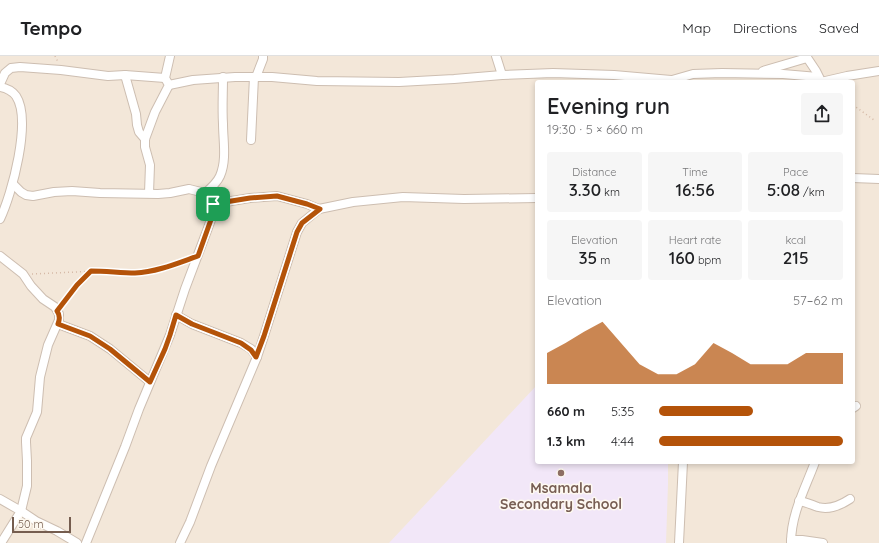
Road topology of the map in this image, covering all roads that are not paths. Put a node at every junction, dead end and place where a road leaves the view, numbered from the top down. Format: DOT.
graph roads {
  1 [pos="170,56"];
  2 [pos="263,56"];
  3 [pos="496,56"];
  4 [pos="806,57"];
  5 [pos="879,71"];
  6 [pos="756,73"];
  7 [pos="614,74"];
  8 [pos="125,75"];
  9 [pos="502,75"];
  10 [pos="223,77"];
  11 [pos="255,77"];
  12 [pos="608,80"];
  13 [pos="666,80"];
  14 [pos="678,80"];
  15 [pos="820,80"];
  16 [pos="167,82"];
  17 [pos="0,84"];
  18 [pos="0,87"];
  19 [pos="145,139"];
  20 [pos="251,140"];
  21 [pos="855,178"];
  22 [pos="879,180"];
  23 [pos="12,184"];
  24 [pos="149,193"];
  25 [pos="204,194"];
  26 [pos="535,198"];
  27 [pos="213,204"];
  28 [pos="320,209"];
  29 [pos="0,219"];
  30 [pos="0,256"];
  31 [pos="176,315"];
  32 [pos="58,324"];
  33 [pos="256,357"];
  34 [pos="150,382"];
  35 [pos="683,464"];
  36 [pos="813,464"];
  37 [pos="0,499"];
  38 [pos="850,499"];
  39 [pos="800,501"];
  40 [pos="21,511"];
  41 [pos="791,542"];
  42 [pos="2,543"];
  43 [pos="77,543"];
  44 [pos="86,543"];
  45 [pos="180,543"];
  46 [pos="679,543"];
  47 [pos="823,543"];
  1 -- 16 [label="street"];
  2 -- 11 [label="street"];
  3 -- 9 [label="street"];
  4 -- 6 [label="street"];
  4 -- 15 [label="street"];
  5 -- 15 [label="street"];
  6 -- 14 [label="street"];
  6 -- 15 [label="street"];
  7 -- 9 [label="street"];
  7 -- 12 [label="street"];
  7 -- 13 [label="street"];
  8 -- 16 [label="street"];
  8 -- 17 [label="street"];
  8 -- 19 [label="street"];
  9 -- 11 [label="street"];
  10 -- 11 [label="street"];
  10 -- 16 [label="street"];
  10 -- 25 [label="street"];
  11 -- 20 [label="street"];
  16 -- 19 [label="street"];
  18 -- 23 [label="street"];
  19 -- 24 [label="street"];
  21 -- 22 [label="street"];
  23 -- 24 [label="street"];
  23 -- 29 [label="street"];
  24 -- 25 [label="street"];
  25 -- 27 [label="street"];
  26 -- 28 [label="street"];
  27 -- 28 [label="street"];
  27 -- 31 [label="street"];
  28 -- 33 [label="street"];
  30 -- 32 [label="street"];
  31 -- 33 [label="street"];
  31 -- 34 [label="street"];
  32 -- 34 [label="street"];
  32 -- 40 [label="street"];
  33 -- 45 [label="street"];
  34 -- 44 [label="street"];
  35 -- 46 [label="street"];
  36 -- 39 [label="street"];
  37 -- 40 [label="street"];
  38 -- 39 [label="street"];
  39 -- 41 [label="street"];
  40 -- 42 [label="street"];
  40 -- 43 [label="street"];
  41 -- 47 [label="street"];
}
